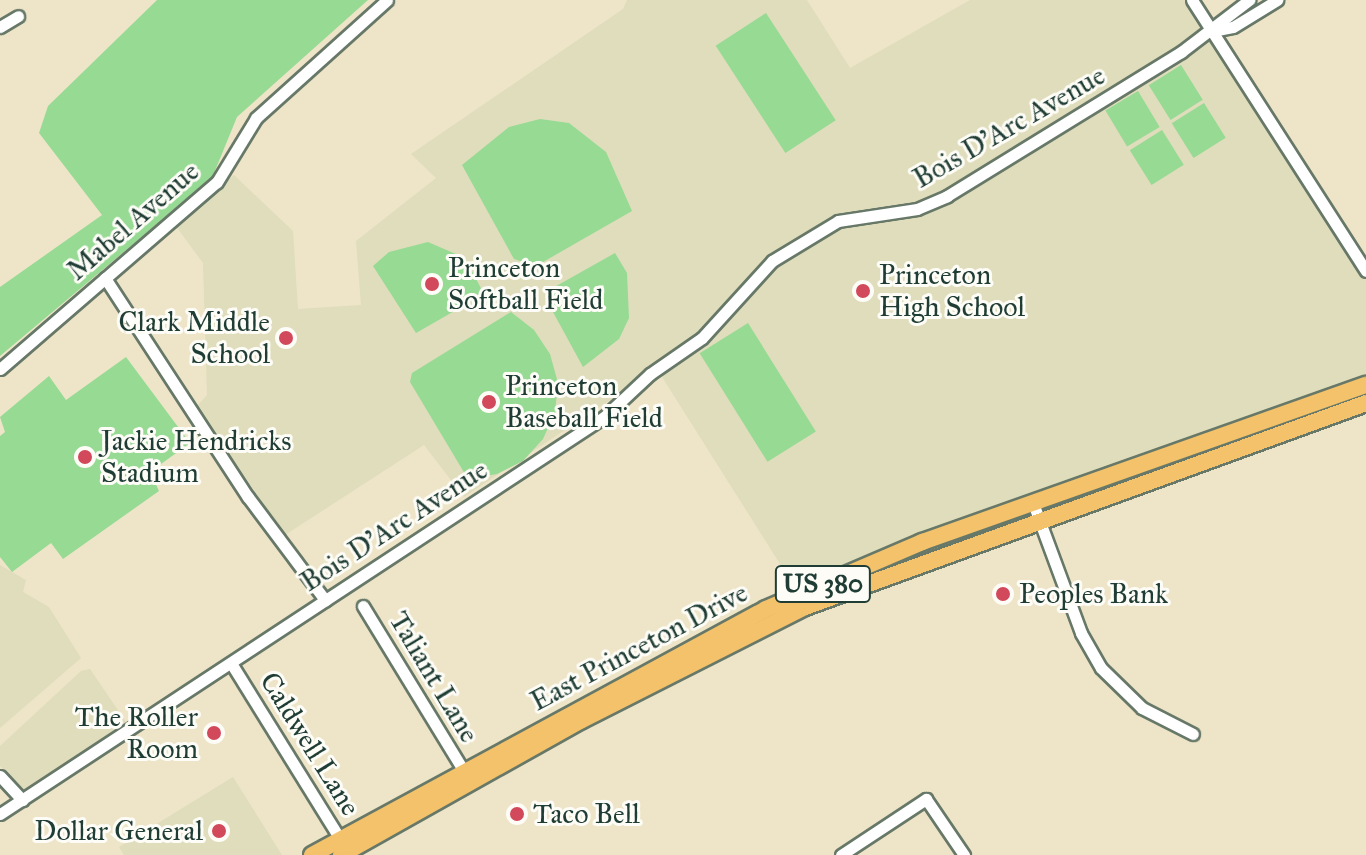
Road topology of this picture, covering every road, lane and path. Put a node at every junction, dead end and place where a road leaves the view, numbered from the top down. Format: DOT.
graph roads {
  1 [pos="387,0"];
  2 [pos="1192,0"];
  3 [pos="1249,0"];
  4 [pos="1277,0"];
  5 [pos="18,16"];
  6 [pos="0,27"];
  7 [pos="1212,32"];
  8 [pos="1366,271"];
  9 [pos="105,278"];
  10 [pos="0,369"];
  11 [pos="1366,385"];
  12 [pos="1366,403"];
  13 [pos="1036,511"];
  14 [pos="884,556"];
  15 [pos="891,574"];
  16 [pos="325,600"];
  17 [pos="363,606"];
  18 [pos="231,663"];
  19 [pos="1193,734"];
  20 [pos="487,768"];
  21 [pos="465,773"];
  22 [pos="0,776"];
  23 [pos="22,800"];
  24 [pos="0,814"];
  25 [pos="343,848"];
  26 [pos="312,855"];
  27 [pos="841,855"];
  28 [pos="964,855"];
  1 -- 9 [label="street, Mabel Avenue"];
  2 -- 7 [label="street"];
  3 -- 7 [label="street"];
  4 -- 7 [label="street"];
  5 -- 6 [label="street"];
  7 -- 8 [label="street"];
  7 -- 16 [label="street, Bois D'Arc Avenue"];
  9 -- 10 [label="street, Mabel Avenue"];
  9 -- 16 [label="street"];
  11 -- 13 [label="highway, East Princeton Drive / US 380"];
  12 -- 13 [label="highway, East Princeton Drive / US 380"];
  13 -- 14 [label="highway, East Princeton Drive / US 380"];
  13 -- 15 [label="highway, East Princeton Drive / US 380"];
  13 -- 19 [label="street"];
  14 -- 15 [label="highway"];
  14 -- 20 [label="highway, East Princeton Drive / US 380"];
  15 -- 20 [label="highway, East Princeton Drive / US 380"];
  16 -- 18 [label="street, Bois D'Arc Avenue"];
  17 -- 21 [label="street, Taliant Lane"];
  18 -- 23 [label="street, Bois D'Arc Avenue"];
  18 -- 25 [label="street, Caldwell Lane"];
  20 -- 21 [label="highway, East Princeton Drive / US 380"];
  20 -- 25 [label="highway, East Princeton Drive / US 380"];
  21 -- 25 [label="highway, East Princeton Drive / US 380"];
  22 -- 23 [label="street"];
  23 -- 24 [label="street, Bois D'Arc Avenue"];
  25 -- 26 [label="highway, East Princeton Drive / US 380"];
  27 -- 28 [label="street"];
}
